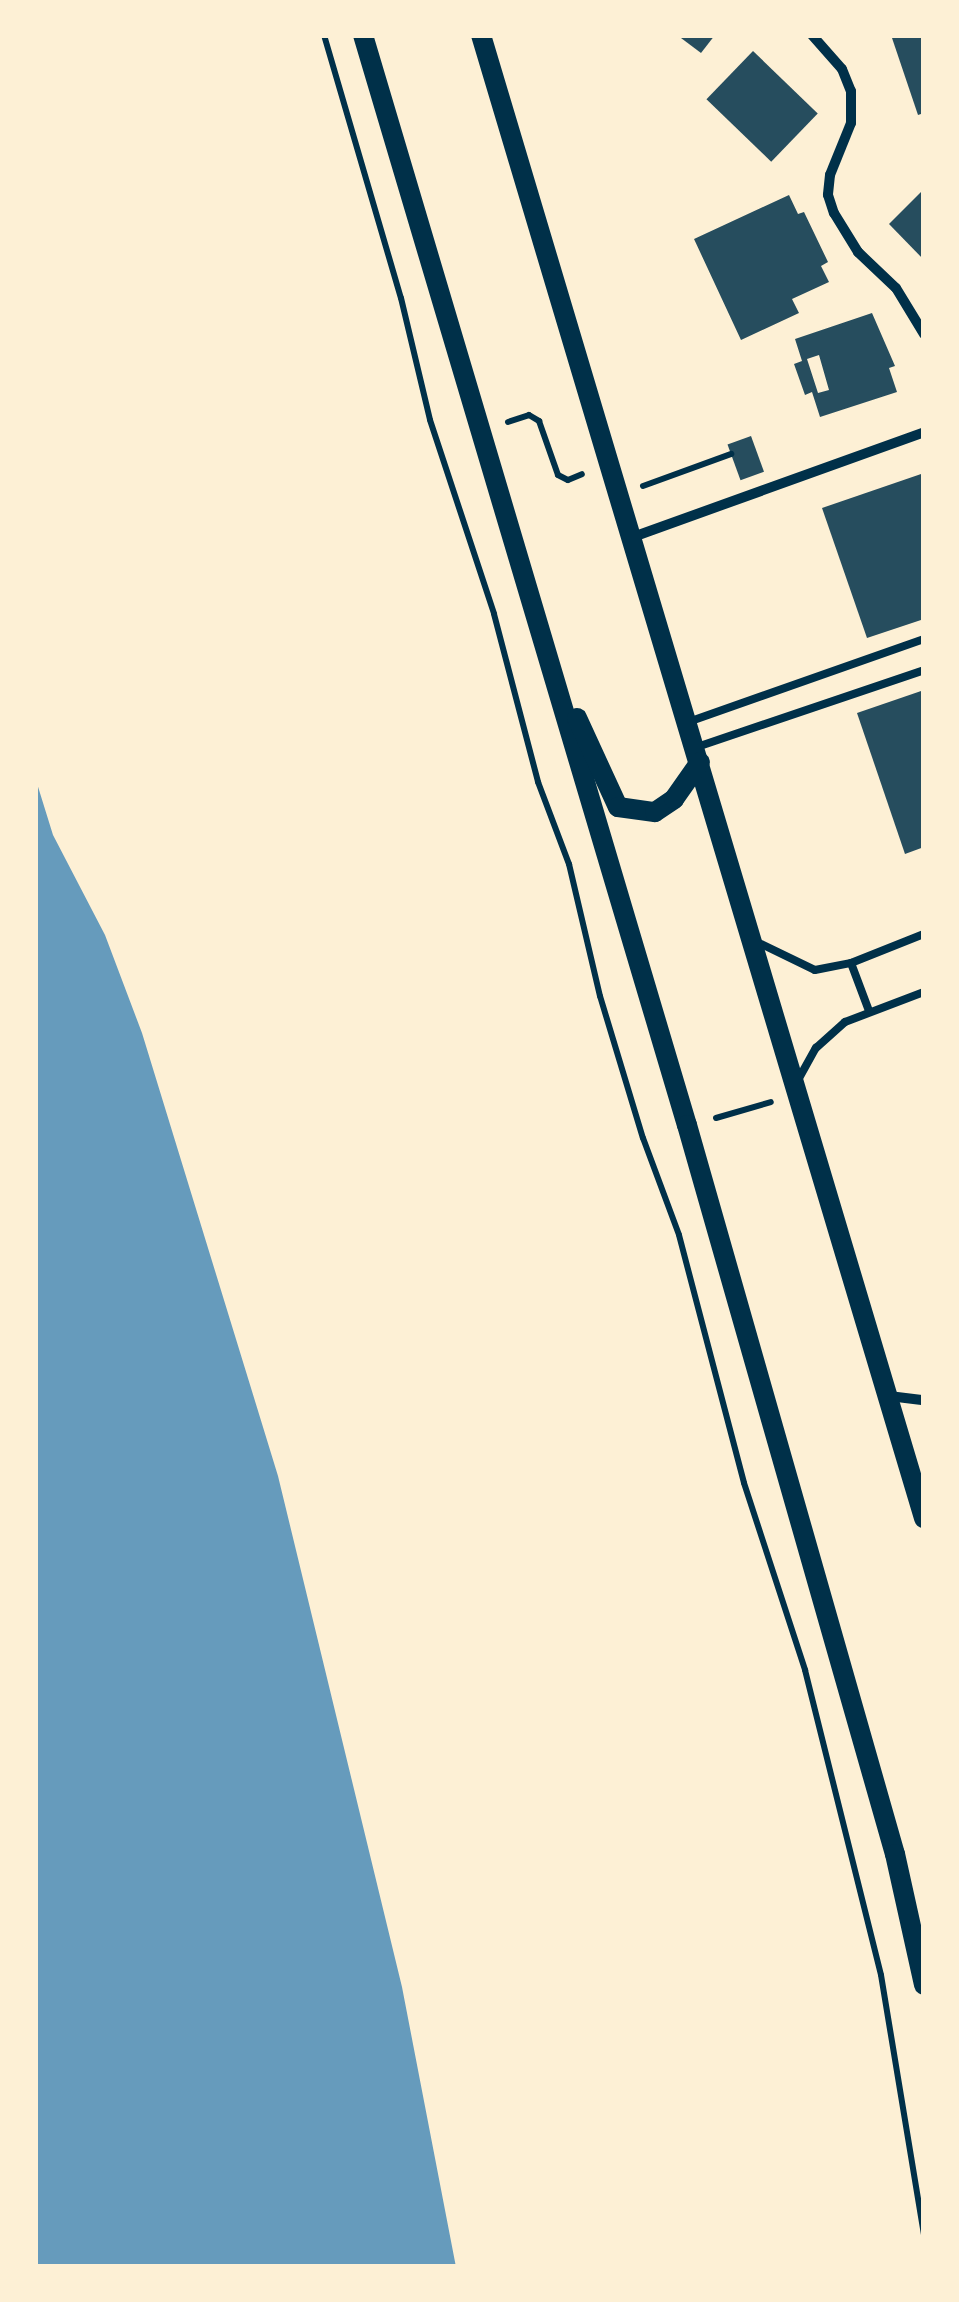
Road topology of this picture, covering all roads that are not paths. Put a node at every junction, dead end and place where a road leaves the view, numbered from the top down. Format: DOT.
graph roads {
  1 [pos="364,35"];
  2 [pos="481,35"];
  3 [pos="812,35"];
  4 [pos="924,334"];
  5 [pos="924,432"];
  6 [pos="632,537"];
  7 [pos="924,638"];
  8 [pos="546,652"];
  9 [pos="924,670"];
  10 [pos="686,722"];
  11 [pos="697,755"];
  12 [pos="924,934"];
  13 [pos="749,938"];
  14 [pos="851,963"];
  15 [pos="924,992"];
  16 [pos="869,1011"];
  17 [pos="795,1091"];
  18 [pos="889,1396"];
  19 [pos="924,1400"];
  20 [pos="924,1518"];
  21 [pos="924,1985"];
  1 -- 8 [label="main road"];
  2 -- 6 [label="main road"];
  3 -- 4 [label="street"];
  5 -- 6 [label="street"];
  6 -- 10 [label="main road"];
  7 -- 10 [label="lane"];
  8 -- 11 [label="main road"];
  8 -- 21 [label="main road"];
  9 -- 11 [label="lane"];
  10 -- 11 [label="main road"];
  11 -- 13 [label="main road"];
  12 -- 14 [label="lane"];
  13 -- 14 [label="lane"];
  13 -- 17 [label="main road"];
  14 -- 16 [label="lane"];
  15 -- 16 [label="lane"];
  16 -- 17 [label="lane"];
  17 -- 18 [label="main road"];
  18 -- 19 [label="street"];
  18 -- 20 [label="main road"];
}
